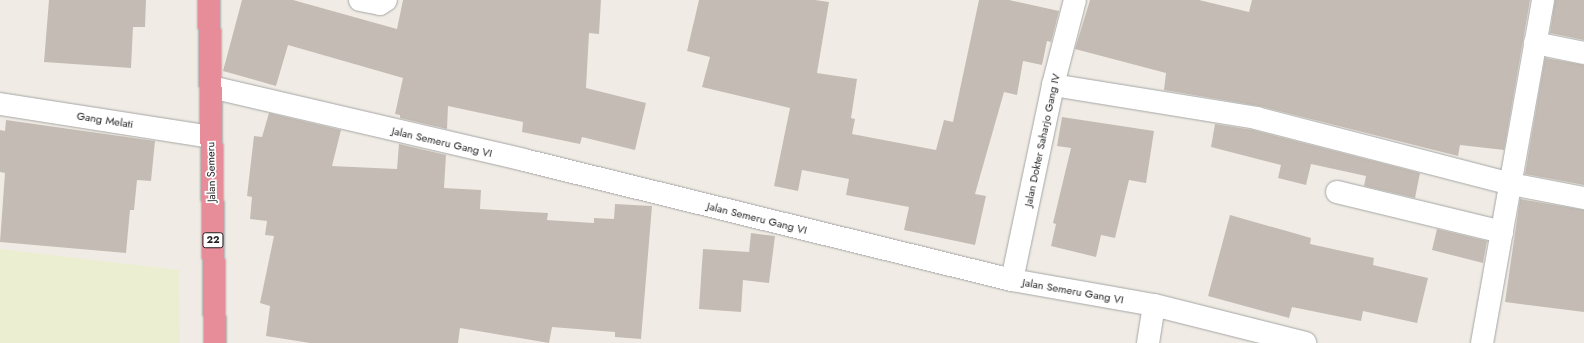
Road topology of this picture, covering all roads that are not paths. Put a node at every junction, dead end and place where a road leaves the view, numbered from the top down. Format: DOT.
graph roads {
  1 [pos="208,0"];
  2 [pos="360,0"];
  3 [pos="386,0"];
  4 [pos="1075,0"];
  5 [pos="1543,0"];
  6 [pos="1536,43"];
  7 [pos="1584,53"];
  8 [pos="1053,85"];
  9 [pos="210,87"];
  10 [pos="0,104"];
  11 [pos="210,136"];
  12 [pos="1511,184"];
  13 [pos="1337,192"];
  14 [pos="1584,198"];
  15 [pos="1502,232"];
  16 [pos="1012,280"];
  17 [pos="1154,305"];
  18 [pos="215,343"];
  19 [pos="1148,343"];
  20 [pos="1302,343"];
  21 [pos="1482,343"];
  1 -- 9 [label="highway, Jalan Semeru / 22"];
  2 -- 3 [label="street"];
  4 -- 8 [label="street, Jalan Dokter Saharjo Gang IV"];
  5 -- 6 [label="street"];
  6 -- 7 [label="street"];
  6 -- 12 [label="street"];
  8 -- 12 [label="street"];
  8 -- 16 [label="street, Jalan Dokter Saharjo Gang IV"];
  9 -- 11 [label="highway, Jalan Semeru / 22"];
  9 -- 16 [label="street, Jalan Semeru Gang VI"];
  10 -- 11 [label="street, Gang Melati"];
  11 -- 18 [label="highway, Jalan Semeru / 22"];
  12 -- 14 [label="street"];
  12 -- 15 [label="street"];
  13 -- 15 [label="street"];
  15 -- 21 [label="street"];
  16 -- 17 [label="street, Jalan Semeru Gang VI"];
  17 -- 19 [label="street"];
  17 -- 20 [label="street, Jalan Semeru Gang VI"];
}
